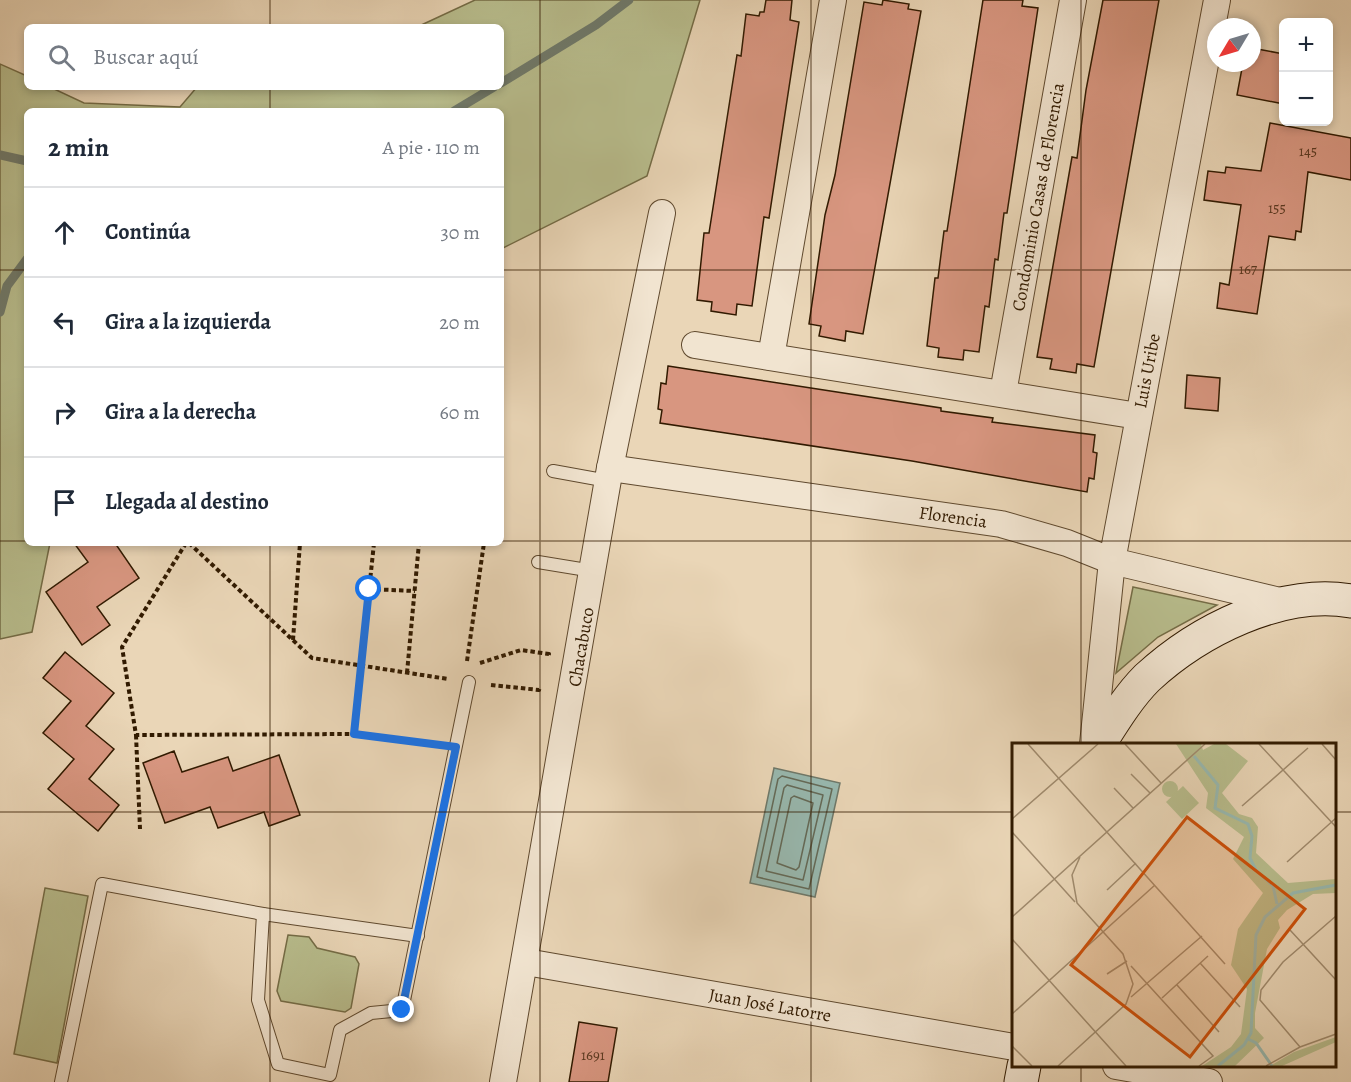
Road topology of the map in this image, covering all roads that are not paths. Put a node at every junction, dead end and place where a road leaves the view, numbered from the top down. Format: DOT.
graph roads {
  1 [pos="833,0"];
  2 [pos="1073,0"];
  3 [pos="1217,0"];
  4 [pos="662,213"];
  5 [pos="695,345"];
  6 [pos="771,357"];
  7 [pos="1003,393"];
  8 [pos="1138,416"];
  9 [pos="553,471"];
  10 [pos="610,475"];
  11 [pos="1112,561"];
  12 [pos="538,562"];
  13 [pos="595,571"];
  14 [pos="1343,599"];
  15 [pos="1288,603"];
  16 [pos="469,682"];
  17 [pos="1093,743"];
  18 [pos="1100,743"];
  19 [pos="263,914"];
  20 [pos="418,936"];
  21 [pos="526,962"];
  22 [pos="1012,1047"];
  23 [pos="1024,1067"];
  24 [pos="1127,1067"];
  25 [pos="62,1082"];
  26 [pos="503,1082"];
  27 [pos="1022,1082"];
  28 [pos="1209,1082"];
  1 -- 6 [label="street"];
  2 -- 7 [label="street, Condominio Casas de Florencia"];
  3 -- 8 [label="street, Luis Uribe"];
  4 -- 10 [label="street, Chacabuco"];
  5 -- 6 [label="street"];
  6 -- 7 [label="street"];
  7 -- 8 [label="street"];
  8 -- 11 [label="street, Luis Uribe"];
  9 -- 10 [label="lane"];
  10 -- 11 [label="street, Florencia"];
  10 -- 13 [label="street, Chacabuco"];
  11 -- 15 [label="street, Florencia"];
  11 -- 17 [label="street, Luis Uribe"];
  12 -- 13 [label="lane"];
  13 -- 21 [label="street, Chacabuco"];
  14 -- 15 [label="street"];
  15 -- 18 [label="street"];
  16 -- 20 [label="lane"];
  19 -- 20 [label="lane"];
  19 -- 20 [label="lane"];
  19 -- 25 [label="lane"];
  21 -- 22 [label="street, Juan José Latorre"];
  21 -- 26 [label="street, Chacabuco"];
  23 -- 27 [label="street"];
  24 -- 28 [label="street"];
}
